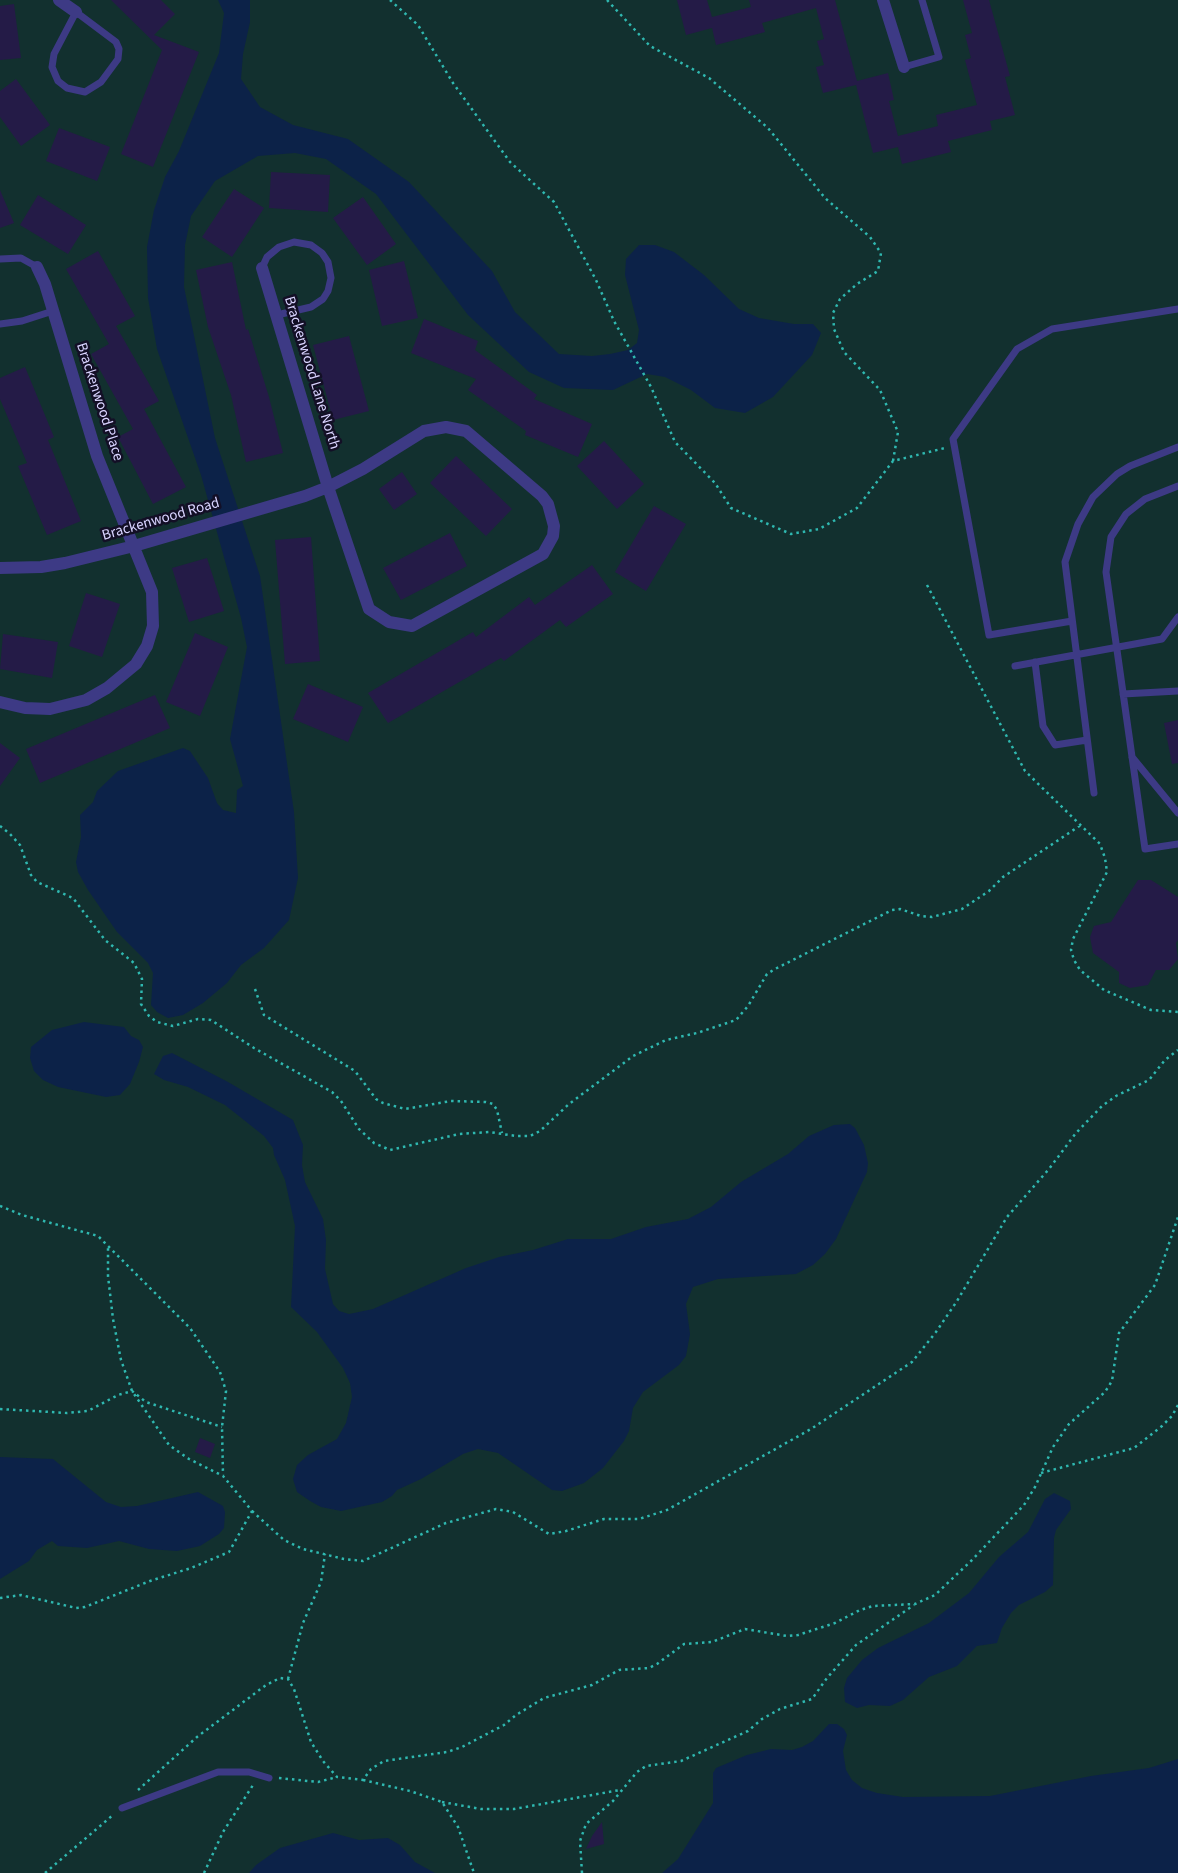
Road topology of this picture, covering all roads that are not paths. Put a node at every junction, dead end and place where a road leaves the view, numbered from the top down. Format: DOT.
graph roads {
  1 [pos="59,0"];
  2 [pos="883,0"];
  3 [pos="922,0"];
  4 [pos="76,12"];
  5 [pos="904,68"];
  6 [pos="0,259"];
  7 [pos="37,267"];
  8 [pos="262,268"];
  9 [pos="1178,309"];
  10 [pos="53,311"];
  11 [pos="277,315"];
  12 [pos="0,324"];
  13 [pos="1178,447"];
  14 [pos="1178,486"];
  15 [pos="328,487"];
  16 [pos="134,546"];
  17 [pos="0,568"];
  18 [pos="1178,616"];
  19 [pos="1072,621"];
  20 [pos="1117,647"];
  21 [pos="1076,654"];
  22 [pos="1034,662"];
  23 [pos="1015,666"];
  24 [pos="1178,691"];
  25 [pos="1123,694"];
  26 [pos="0,702"];
  27 [pos="1087,740"];
  28 [pos="1132,757"];
  29 [pos="1094,793"];
  30 [pos="1178,813"];
  31 [pos="1178,844"];
  32 [pos="269,1778"];
  33 [pos="122,1808"];
  1 -- 4 [label="street"];
  2 -- 5 [label="street"];
  3 -- 5 [label="lane"];
  4 -- 4 [label="lane"];
  6 -- 7 [label="lane"];
  7 -- 10 [label="street, Brackenwood Place"];
  8 -- 11 [label="street, Brackenwood Lane North"];
  8 -- 11 [label="lane"];
  9 -- 19 [label="lane"];
  10 -- 12 [label="lane"];
  10 -- 16 [label="street, Brackenwood Place"];
  11 -- 15 [label="street, Brackenwood Lane North"];
  13 -- 19 [label="lane"];
  14 -- 20 [label="lane"];
  15 -- 15 [label="street, Brackenwood Lane North"];
  15 -- 16 [label="street, Brackenwood Road"];
  16 -- 17 [label="street, Brackenwood Road"];
  16 -- 26 [label="street, Brackenwood Place"];
  18 -- 20 [label="lane"];
  19 -- 21 [label="lane"];
  20 -- 21 [label="lane"];
  20 -- 25 [label="lane"];
  21 -- 22 [label="lane"];
  21 -- 27 [label="lane"];
  22 -- 23 [label="lane"];
  22 -- 27 [label="lane"];
  24 -- 25 [label="lane"];
  25 -- 28 [label="lane"];
  27 -- 29 [label="lane"];
  28 -- 30 [label="lane"];
  28 -- 31 [label="lane"];
  32 -- 33 [label="lane"];
}
